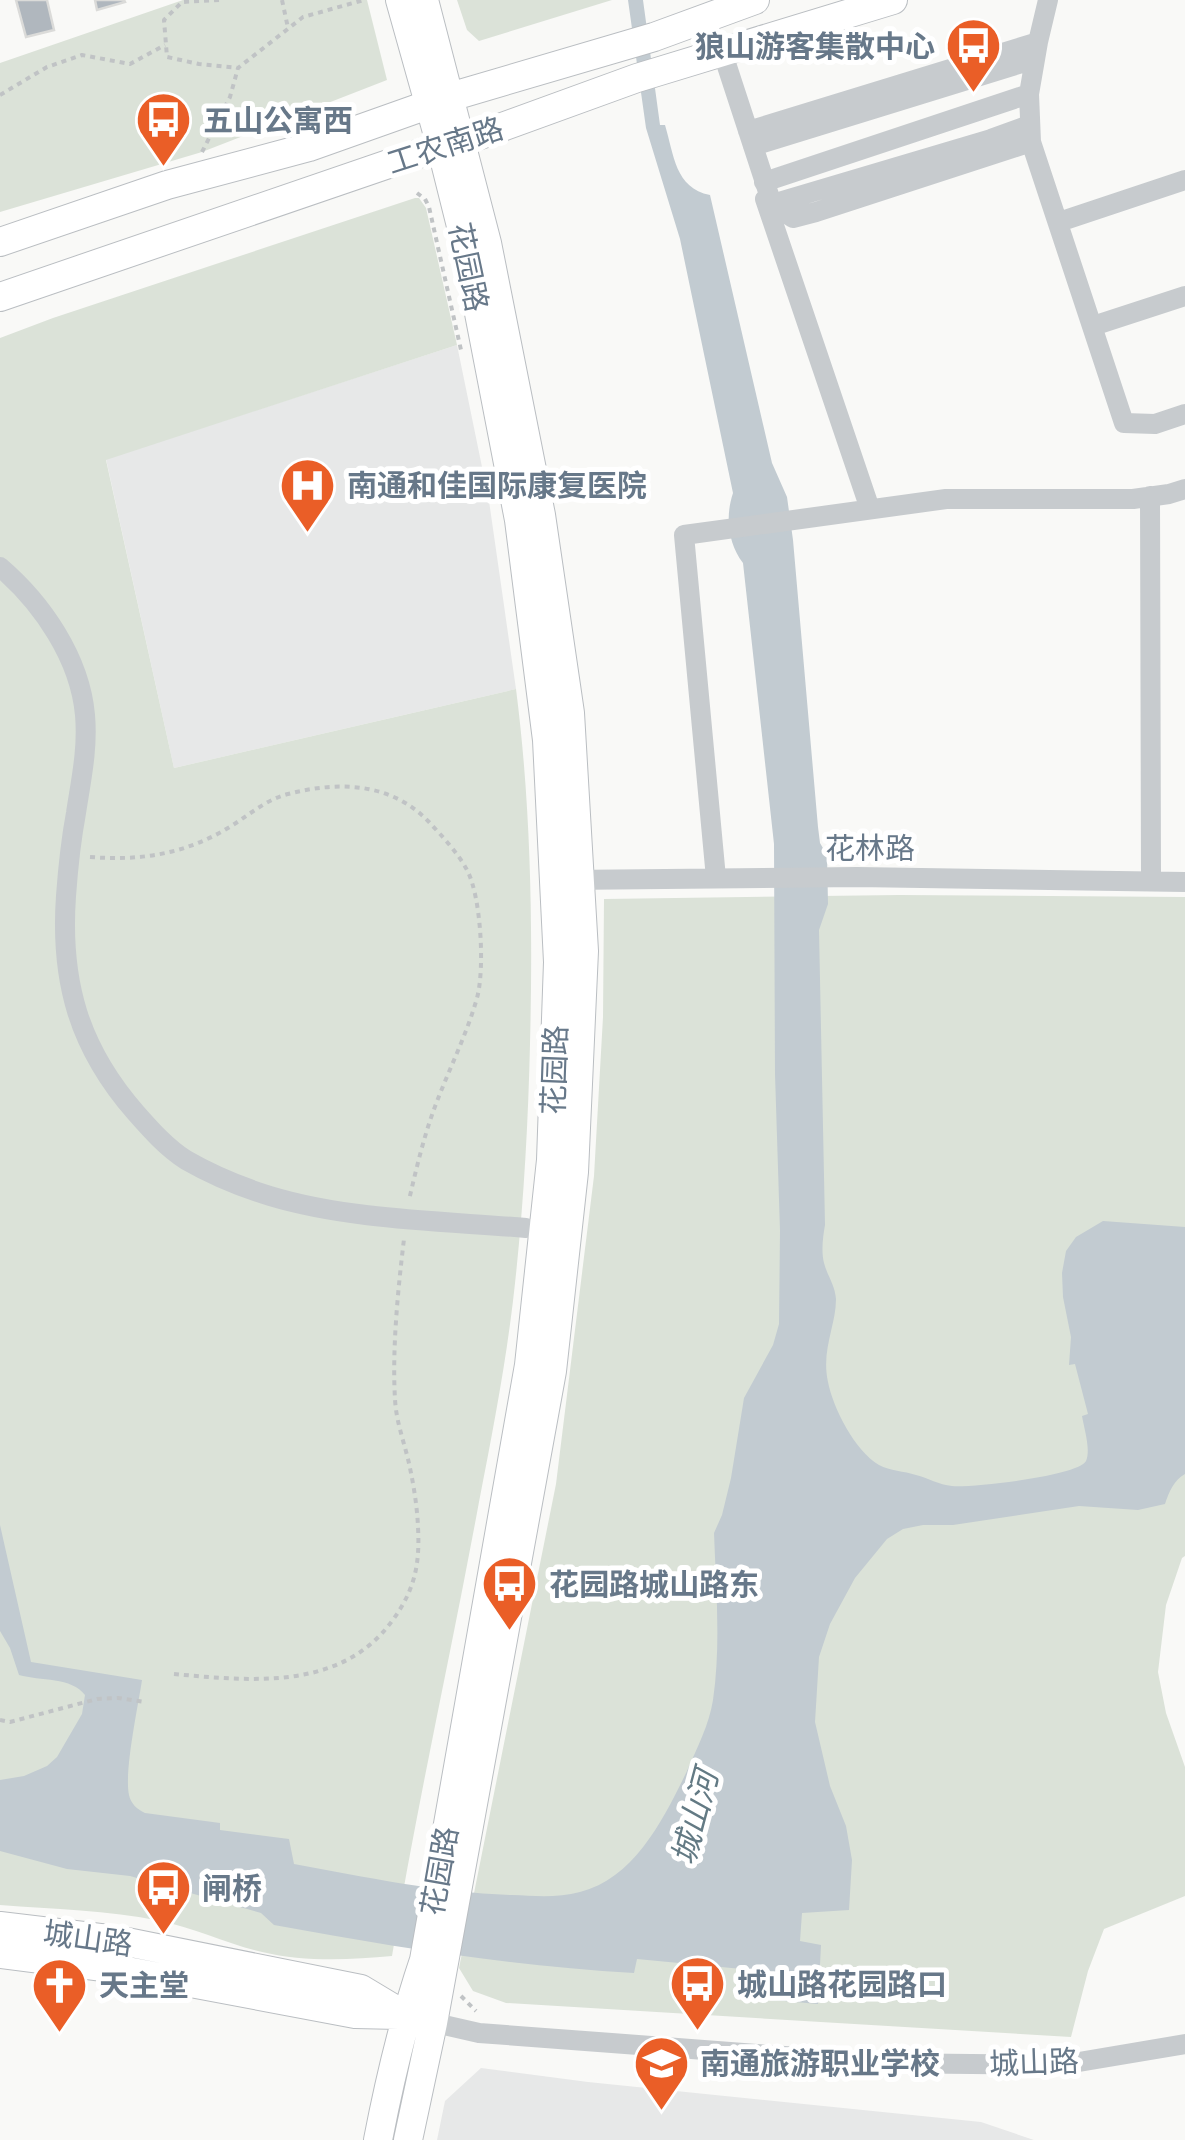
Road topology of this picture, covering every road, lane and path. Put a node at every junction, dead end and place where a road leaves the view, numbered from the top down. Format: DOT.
graph roads {
  1 [pos="219,0"];
  2 [pos="282,0"];
  3 [pos="364,0"];
  4 [pos="400,0"];
  5 [pos="424,0"];
  6 [pos="756,0"];
  7 [pos="893,0"];
  8 [pos="1048,0"];
  9 [pos="288,28"];
  10 [pos="165,46"];
  11 [pos="1036,50"];
  12 [pos="722,51"];
  13 [pos="238,68"];
  14 [pos="1028,94"];
  15 [pos="0,95"];
  16 [pos="440,101"];
  17 [pos="1030,134"];
  18 [pos="750,138"];
  19 [pos="451,144"];
  20 [pos="202,152"];
  21 [pos="1185,180"];
  22 [pos="764,182"];
  23 [pos="417,194"];
  24 [pos="1059,222"];
  25 [pos="0,242"];
  26 [pos="0,296"];
  27 [pos="1185,296"];
  28 [pos="1093,326"];
  29 [pos="461,350"];
  30 [pos="1185,414"];
  31 [pos="1185,489"];
  32 [pos="1150,496"];
  33 [pos="870,509"];
  34 [pos="0,567"];
  35 [pos="70,856"];
  36 [pos="716,878"];
  37 [pos="568,879"];
  38 [pos="1151,881"];
  39 [pos="1185,882"];
  40 [pos="407,1218"];
  41 [pos="526,1228"];
  42 [pos="174,1674"];
  43 [pos="146,1702"];
  44 [pos="0,1720"];
  45 [pos="0,1926"];
  46 [pos="0,1954"];
  47 [pos="419,2019"];
  48 [pos="1185,2044"];
  49 [pos="378,2140"];
  50 [pos="408,2140"];
  1 -- 10 [label="path"];
  2 -- 9 [label="path"];
  3 -- 9 [label="path"];
  4 -- 16 [label="main road, 花园路"];
  5 -- 16 [label="main road, 花园路"];
  6 -- 16 [label="main road, 工农南路"];
  7 -- 12 [label="main road, 工农南路"];
  8 -- 11 [label="street"];
  9 -- 13 [label="path"];
  10 -- 13 [label="path"];
  10 -- 15 [label="path"];
  11 -- 14 [label="street"];
  11 -- 18 [label="street"];
  12 -- 18 [label="street"];
  12 -- 19 [label="main road, 工农南路"];
  13 -- 20 [label="path"];
  14 -- 17 [label="street"];
  14 -- 22 [label="street"];
  16 -- 19 [label="main road, 花园路"];
  16 -- 25 [label="main road, 工农南路"];
  17 -- 22 [label="street"];
  17 -- 24 [label="street"];
  18 -- 22 [label="street"];
  18 -- 33 [label="street"];
  19 -- 26 [label="main road, 工农南路"];
  19 -- 37 [label="main road, 花园路"];
  21 -- 24 [label="street"];
  23 -- 29 [label="path"];
  24 -- 28 [label="street"];
  27 -- 28 [label="street"];
  28 -- 30 [label="street"];
  31 -- 32 [label="street"];
  32 -- 33 [label="street"];
  32 -- 38 [label="street"];
  33 -- 36 [label="street"];
  34 -- 35 [label="street"];
  35 -- 40 [label="street"];
  35 -- 40 [label="path"];
  36 -- 37 [label="street, 花林路"];
  36 -- 38 [label="street, 花林路"];
  37 -- 47 [label="main road, 花园路"];
  38 -- 39 [label="street, 花林路"];
  40 -- 41 [label="street"];
  40 -- 42 [label="path"];
  43 -- 44 [label="path"];
  45 -- 47 [label="main road, 城山路"];
  46 -- 47 [label="main road, 城山路"];
  47 -- 48 [label="street, 城山路"];
  47 -- 49 [label="main road, 花园路"];
  47 -- 50 [label="main road, 花园路"];
}
